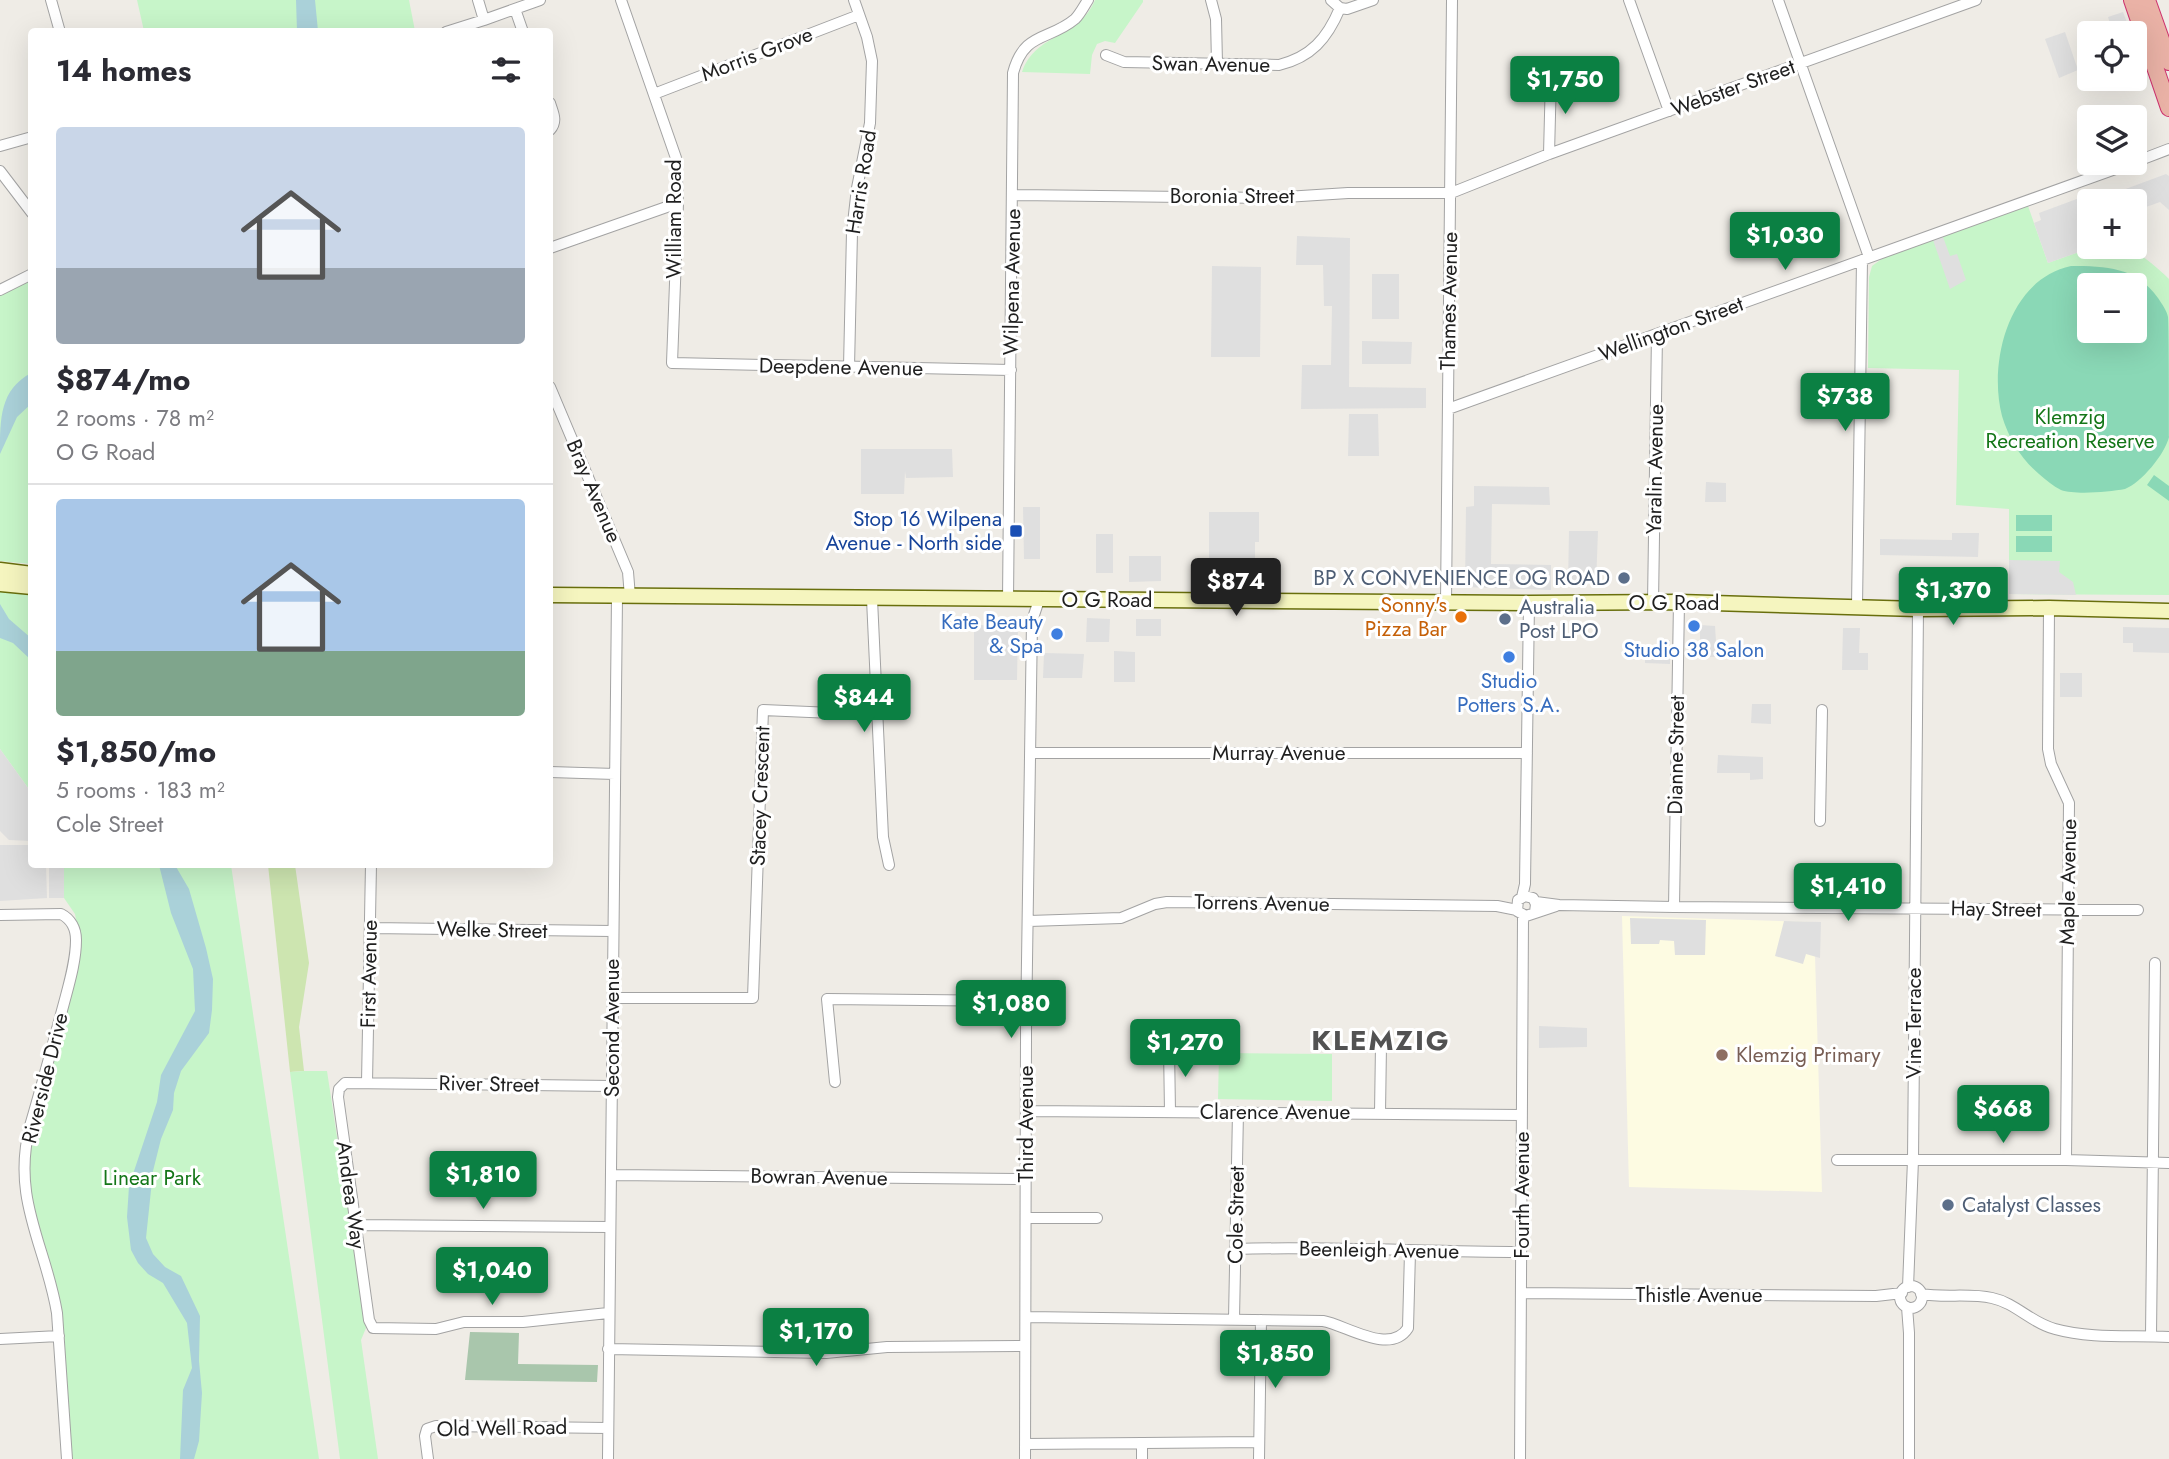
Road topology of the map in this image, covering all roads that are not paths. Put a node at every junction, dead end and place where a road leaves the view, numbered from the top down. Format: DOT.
graph roads {
  1 [pos="51,0"];
  2 [pos="478,0"];
  3 [pos="540,0"];
  4 [pos="621,0"];
  5 [pos="853,0"];
  6 [pos="1088,0"];
  7 [pos="1211,0"];
  8 [pos="1331,0"];
  9 [pos="1373,0"];
  10 [pos="1452,0"];
  11 [pos="1629,0"];
  12 [pos="1777,0"];
  13 [pos="1976,0"];
  14 [pos="2132,0"];
  15 [pos="2147,0"];
  16 [pos="1340,8"];
  17 [pos="515,9"];
  18 [pos="859,15"];
  19 [pos="484,20"];
  20 [pos="59,28"];
  21 [pos="459,28"];
  22 [pos="522,28"];
  23 [pos="1107,55"];
  24 [pos="2169,62"];
  25 [pos="1217,64"];
  26 [pos="1800,64"];
  27 [pos="1551,76"];
  28 [pos="654,94"];
  29 [pos="2169,108"];
  30 [pos="1669,111"];
  31 [pos="28,138"];
  32 [pos="0,146"];
  33 [pos="2169,149"];
  34 [pos="1549,155"];
  35 [pos="2147,157"];
  36 [pos="0,171"];
  37 [pos="2097,175"];
  38 [pos="1451,193"];
  39 [pos="1013,195"];
  40 [pos="678,203"];
  41 [pos="28,208"];
  42 [pos="553,246"];
  43 [pos="1865,258"];
  44 [pos="28,276"];
  45 [pos="0,290"];
  46 [pos="1657,334"];
  47 [pos="672,363"];
  48 [pos="849,368"];
  49 [pos="1011,370"];
  50 [pos="553,394"];
  51 [pos="1448,409"];
  52 [pos="28,575"];
  53 [pos="3,578"];
  54 [pos="28,586"];
  55 [pos="553,595"];
  56 [pos="624,597"];
  57 [pos="872,599"];
  58 [pos="1014,600"];
  59 [pos="1039,600"];
  60 [pos="1446,602"];
  61 [pos="1679,602"];
  62 [pos="1529,603"];
  63 [pos="1653,603"];
  64 [pos="1857,606"];
  65 [pos="2049,608"];
  66 [pos="1918,610"];
  67 [pos="2169,611"];
  68 [pos="1032,621"];
  69 [pos="1822,710"];
  70 [pos="879,715"];
  71 [pos="1031,753"];
  72 [pos="1527,753"];
  73 [pos="553,772"];
  74 [pos="615,774"];
  75 [pos="1820,821"];
  76 [pos="889,865"];
  77 [pos="371,868"];
  78 [pos="1526,906"];
  79 [pos="1674,907"];
  80 [pos="1915,907"];
  81 [pos="2067,910"];
  82 [pos="2138,911"];
  83 [pos="0,915"];
  84 [pos="1030,921"];
  85 [pos="370,928"];
  86 [pos="613,931"];
  87 [pos="2155,963"];
  88 [pos="612,998"];
  89 [pos="1027,1002"];
  90 [pos="1381,1045"];
  91 [pos="1168,1047"];
  92 [pos="835,1082"];
  93 [pos="367,1083"];
  94 [pos="612,1086"];
  95 [pos="1027,1111"];
  96 [pos="1170,1112"];
  97 [pos="1238,1112"];
  98 [pos="1381,1112"];
  99 [pos="1522,1115"];
  100 [pos="1837,1160"];
  101 [pos="1913,1160"];
  102 [pos="2066,1160"];
  103 [pos="2152,1163"];
  104 [pos="2169,1163"];
  105 [pos="611,1175"];
  106 [pos="1026,1179"];
  107 [pos="1026,1218"];
  108 [pos="1097,1219"];
  109 [pos="355,1225"];
  110 [pos="609,1227"];
  111 [pos="1236,1249"];
  112 [pos="1410,1252"];
  113 [pos="1521,1252"];
  114 [pos="1521,1293"];
  115 [pos="1911,1297"];
  116 [pos="608,1314"];
  117 [pos="1027,1317"];
  118 [pos="1234,1319"];
  119 [pos="1261,1320"];
  120 [pos="59,1336"];
  121 [pos="2151,1336"];
  122 [pos="2169,1337"];
  123 [pos="0,1339"];
  124 [pos="1025,1346"];
  125 [pos="608,1349"];
  126 [pos="608,1428"];
  127 [pos="1259,1442"];
  128 [pos="1026,1444"];
  129 [pos="1142,1444"];
  130 [pos="67,1459"];
  131 [pos="428,1459"];
  132 [pos="608,1459"];
  133 [pos="1025,1459"];
  134 [pos="1142,1459"];
  135 [pos="1259,1459"];
  136 [pos="1520,1459"];
  137 [pos="1909,1459"];
  1 -- 20 [label="street"];
  2 -- 19 [label="street"];
  3 -- 17 [label="street"];
  4 -- 28 [label="street, William Road"];
  5 -- 18 [label="street, Harris Road"];
  6 -- 39 [label="street, Wilpena Avenue"];
  7 -- 25 [label="street"];
  8 -- 16 [label="street"];
  9 -- 16 [label="street"];
  10 -- 38 [label="street, Thames Avenue"];
  11 -- 30 [label="street"];
  12 -- 26 [label="street"];
  13 -- 26 [label="street, Webster Street"];
  14 -- 29 [label="highway"];
  15 -- 24 [label="highway"];
  16 -- 25 [label="street, Swan Avenue"];
  17 -- 19 [label="street"];
  17 -- 22 [label="street"];
  18 -- 28 [label="street, Morris Grove"];
  18 -- 48 [label="street, Harris Road"];
  19 -- 21 [label="street"];
  23 -- 25 [label="street, Swan Avenue"];
  26 -- 30 [label="street, Webster Street"];
  26 -- 43 [label="street"];
  27 -- 34 [label="street"];
  28 -- 40 [label="street, William Road"];
  30 -- 34 [label="street, Webster Street"];
  31 -- 32 [label="street"];
  33 -- 35 [label="street, Wellington Street"];
  34 -- 38 [label="street, Webster Street"];
  36 -- 41 [label="street"];
  37 -- 43 [label="street, Wellington Street"];
  38 -- 39 [label="street, Boronia Street"];
  38 -- 51 [label="street, Thames Avenue"];
  39 -- 49 [label="street, Wilpena Avenue"];
  40 -- 42 [label="street"];
  40 -- 47 [label="street, William Road"];
  43 -- 46 [label="street, Wellington Street"];
  43 -- 64 [label="street"];
  44 -- 45 [label="street"];
  46 -- 51 [label="street, Wellington Street"];
  46 -- 63 [label="street, Yaralin Avenue"];
  47 -- 48 [label="street, Deepdene Avenue"];
  48 -- 49 [label="street, Deepdene Avenue"];
  49 -- 58 [label="street, Wilpena Avenue"];
  50 -- 56 [label="street, Bray Avenue"];
  51 -- 60 [label="street, Thames Avenue"];
  52 -- 53 [label="main road"];
  53 -- 54 [label="main road"];
  55 -- 56 [label="main road, O G Road"];
  56 -- 57 [label="main road, O G Road"];
  56 -- 74 [label="street, Second Avenue"];
  57 -- 58 [label="main road, O G Road"];
  57 -- 70 [label="street"];
  58 -- 59 [label="main road, O G Road"];
  58 -- 68 [label="street, Third Avenue"];
  59 -- 60 [label="main road, O G Road"];
  59 -- 68 [label="street, Third Avenue"];
  60 -- 62 [label="main road, O G Road"];
  61 -- 63 [label="main road, O G Road"];
  61 -- 64 [label="main road, O G Road"];
  61 -- 79 [label="street, Dianne Street"];
  62 -- 63 [label="main road, O G Road"];
  62 -- 72 [label="street, Fourth Avenue"];
  64 -- 66 [label="main road, O G Road"];
  65 -- 66 [label="main road, O G Road"];
  65 -- 67 [label="main road, O G Road"];
  65 -- 81 [label="street, Maple Avenue"];
  66 -- 80 [label="street, Vine Terrace"];
  68 -- 71 [label="street, Third Avenue"];
  69 -- 75 [label="street"];
  70 -- 76 [label="street"];
  70 -- 88 [label="street, Stacey Crescent"];
  71 -- 72 [label="street, Murray Avenue"];
  71 -- 84 [label="street, Third Avenue"];
  72 -- 78 [label="street, Fourth Avenue"];
  73 -- 74 [label="street"];
  74 -- 86 [label="street, Second Avenue"];
  77 -- 85 [label="street, First Avenue"];
  78 -- 79 [label="street, Hay Street"];
  78 -- 84 [label="street, Torrens Avenue"];
  78 -- 99 [label="street, Fourth Avenue"];
  79 -- 80 [label="street, Hay Street"];
  80 -- 81 [label="street, Hay Street"];
  80 -- 101 [label="street, Vine Terrace"];
  81 -- 82 [label="street, Hay Street"];
  81 -- 102 [label="street, Maple Avenue"];
  83 -- 120 [label="street, Riverside Drive"];
  84 -- 89 [label="street, Third Avenue"];
  85 -- 86 [label="street, Welke Street"];
  85 -- 93 [label="street, First Avenue"];
  86 -- 88 [label="street, Second Avenue"];
  87 -- 103 [label="street"];
  88 -- 94 [label="street, Second Avenue"];
  89 -- 92 [label="street"];
  89 -- 95 [label="street, Third Avenue"];
  90 -- 98 [label="street"];
  91 -- 96 [label="street"];
  93 -- 94 [label="street, River Street"];
  93 -- 109 [label="street, Andrea Way"];
  94 -- 105 [label="street, Second Avenue"];
  95 -- 96 [label="street, Clarence Avenue"];
  95 -- 106 [label="street, Third Avenue"];
  96 -- 97 [label="street, Clarence Avenue"];
  97 -- 98 [label="street, Clarence Avenue"];
  97 -- 111 [label="street, Cole Street"];
  98 -- 99 [label="street, Clarence Avenue"];
  99 -- 113 [label="street, Fourth Avenue"];
  100 -- 101 [label="street"];
  101 -- 102 [label="street"];
  101 -- 115 [label="street, Vine Terrace"];
  102 -- 103 [label="street"];
  103 -- 104 [label="street"];
  103 -- 121 [label="street"];
  105 -- 106 [label="street, Bowran Avenue"];
  105 -- 110 [label="street, Second Avenue"];
  106 -- 107 [label="street, Third Avenue"];
  107 -- 108 [label="street"];
  107 -- 117 [label="street, Third Avenue"];
  109 -- 110 [label="street"];
  109 -- 116 [label="street, Andrea Way"];
  110 -- 116 [label="street, Second Avenue"];
  111 -- 112 [label="street, Beenleigh Avenue"];
  111 -- 118 [label="street, Cole Street"];
  112 -- 113 [label="street, Beenleigh Avenue"];
  112 -- 119 [label="street"];
  113 -- 114 [label="street, Fourth Avenue"];
  114 -- 115 [label="street, Thistle Avenue"];
  114 -- 136 [label="street, Fourth Avenue"];
  115 -- 121 [label="street, Thistle Avenue"];
  115 -- 137 [label="street, Vine Terrace"];
  116 -- 125 [label="street, Second Avenue"];
  117 -- 118 [label="street"];
  117 -- 124 [label="street, Third Avenue"];
  118 -- 119 [label="street"];
  119 -- 127 [label="street"];
  120 -- 123 [label="street"];
  120 -- 130 [label="street, Riverside Drive"];
  121 -- 122 [label="street, Thistle Avenue"];
  124 -- 125 [label="street"];
  124 -- 128 [label="street, Third Avenue"];
  125 -- 126 [label="street, Second Avenue"];
  126 -- 131 [label="street, Old Well Road"];
  126 -- 132 [label="street, Second Avenue"];
  127 -- 129 [label="street"];
  127 -- 135 [label="street"];
  128 -- 129 [label="street"];
  128 -- 133 [label="street, Third Avenue"];
  129 -- 134 [label="street"];
}
